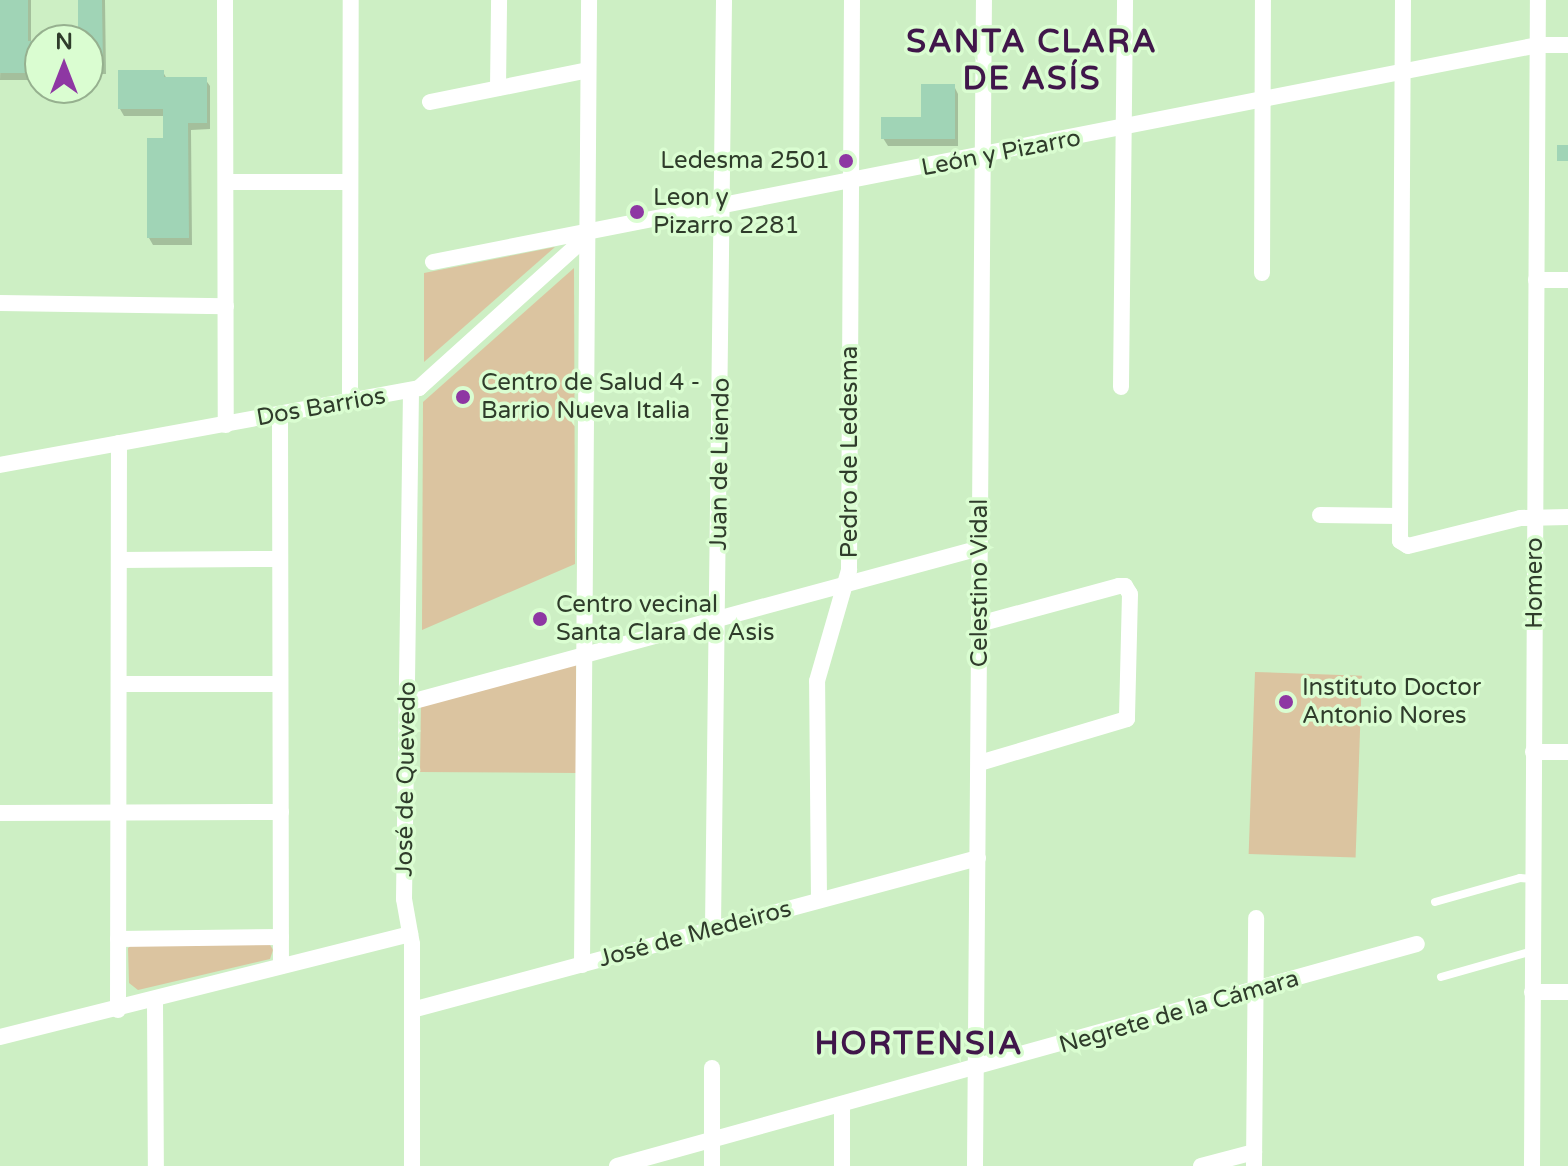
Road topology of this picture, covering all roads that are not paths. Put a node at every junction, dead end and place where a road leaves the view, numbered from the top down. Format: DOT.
graph roads {
  1 [pos="225,0"];
  2 [pos="351,0"];
  3 [pos="499,0"];
  4 [pos="589,0"];
  5 [pos="724,0"];
  6 [pos="852,0"];
  7 [pos="984,0"];
  8 [pos="1125,0"];
  9 [pos="1263,0"];
  10 [pos="1403,0"];
  11 [pos="1538,0"];
  12 [pos="1538,45"];
  13 [pos="1568,45"];
  14 [pos="588,70"];
  15 [pos="1402,73"];
  16 [pos="498,88"];
  17 [pos="1263,100"];
  18 [pos="430,102"];
  19 [pos="1124,128"];
  20 [pos="983,156"];
  21 [pos="226,182"];
  22 [pos="349,182"];
  23 [pos="852,182"];
  24 [pos="723,206"];
  25 [pos="587,234"];
  26 [pos="433,262"];
  27 [pos="1262,273"];
  28 [pos="1536,280"];
  29 [pos="1568,280"];
  30 [pos="0,303"];
  31 [pos="226,306"];
  32 [pos="1121,387"];
  33 [pos="411,391"];
  34 [pos="350,401"];
  35 [pos="280,415"];
  36 [pos="226,425"];
  37 [pos="119,443"];
  38 [pos="0,465"];
  39 [pos="1320,515"];
  40 [pos="1399,516"];
  41 [pos="1535,517"];
  42 [pos="1568,517"];
  43 [pos="980,548"];
  44 [pos="279,559"];
  45 [pos="119,560"];
  46 [pos="847,585"];
  47 [pos="717,620"];
  48 [pos="979,624"];
  49 [pos="587,655"];
  50 [pos="119,684"];
  51 [pos="280,684"];
  52 [pos="407,703"];
  53 [pos="1533,752"];
  54 [pos="1568,752"];
  55 [pos="979,763"];
  56 [pos="119,812"];
  57 [pos="281,812"];
  58 [pos="0,813"];
  59 [pos="978,858"];
  60 [pos="1533,879"];
  61 [pos="819,900"];
  62 [pos="1435,902"];
  63 [pos="1256,918"];
  64 [pos="713,928"];
  65 [pos="410,934"];
  66 [pos="281,937"];
  67 [pos="118,939"];
  68 [pos="1417,944"];
  69 [pos="1532,951"];
  70 [pos="582,965"];
  71 [pos="281,966"];
  72 [pos="1441,977"];
  73 [pos="1256,992"];
  74 [pos="1532,992"];
  75 [pos="1568,992"];
  76 [pos="155,1001"];
  77 [pos="118,1010"];
  78 [pos="412,1010"];
  79 [pos="0,1037"];
  80 [pos="712,1068"];
  81 [pos="975,1069"];
  82 [pos="842,1106"];
  83 [pos="712,1140"];
  84 [pos="1254,1159"];
  85 [pos="156,1166"];
  86 [pos="412,1166"];
  87 [pos="617,1166"];
  88 [pos="712,1166"];
  89 [pos="842,1166"];
  90 [pos="975,1166"];
  91 [pos="1201,1166"];
  92 [pos="1532,1166"];
  1 -- 21 [label="street"];
  2 -- 22 [label="street"];
  3 -- 16 [label="street"];
  4 -- 14 [label="street"];
  5 -- 24 [label="street, Juan de Liendo"];
  6 -- 23 [label="street, Pedro de Ledesma"];
  7 -- 20 [label="street, Celestino Vidal"];
  8 -- 19 [label="street"];
  9 -- 17 [label="street"];
  10 -- 15 [label="street"];
  11 -- 12 [label="street, Homero"];
  12 -- 13 [label="street, León y Pizarro"];
  12 -- 15 [label="street, León y Pizarro"];
  12 -- 28 [label="street, Homero"];
  14 -- 16 [label="street"];
  14 -- 25 [label="street"];
  15 -- 17 [label="street, León y Pizarro"];
  15 -- 40 [label="street"];
  16 -- 18 [label="street"];
  17 -- 19 [label="street, León y Pizarro"];
  17 -- 27 [label="street"];
  19 -- 20 [label="street, León y Pizarro"];
  19 -- 32 [label="street"];
  20 -- 23 [label="street, León y Pizarro"];
  20 -- 43 [label="street, Celestino Vidal"];
  21 -- 22 [label="street"];
  21 -- 31 [label="street"];
  22 -- 34 [label="street"];
  23 -- 24 [label="street, León y Pizarro"];
  23 -- 46 [label="street, Pedro de Ledesma"];
  24 -- 25 [label="street, León y Pizarro"];
  24 -- 47 [label="street, Juan de Liendo"];
  25 -- 26 [label="street, León y Pizarro"];
  25 -- 33 [label="street, Dos Barrios"];
  25 -- 49 [label="street"];
  28 -- 29 [label="street"];
  28 -- 41 [label="street, Homero"];
  30 -- 31 [label="street"];
  31 -- 36 [label="street"];
  33 -- 34 [label="street, Dos Barrios"];
  33 -- 52 [label="street, José de Quevedo"];
  34 -- 35 [label="street, Dos Barrios"];
  35 -- 36 [label="street, Dos Barrios"];
  35 -- 44 [label="street"];
  36 -- 37 [label="street, Dos Barrios"];
  37 -- 38 [label="street, Dos Barrios"];
  37 -- 45 [label="street"];
  39 -- 40 [label="street"];
  40 -- 41 [label="street"];
  41 -- 42 [label="street"];
  41 -- 53 [label="street, Homero"];
  43 -- 46 [label="street"];
  43 -- 48 [label="street, Celestino Vidal"];
  44 -- 45 [label="street"];
  44 -- 51 [label="street"];
  45 -- 50 [label="street"];
  46 -- 47 [label="street"];
  46 -- 61 [label="street, Pedro de Ledesma"];
  47 -- 49 [label="street"];
  47 -- 64 [label="street, Juan de Liendo"];
  48 -- 55 [label="street, Celestino Vidal"];
  48 -- 55 [label="street"];
  49 -- 52 [label="street"];
  49 -- 70 [label="street"];
  50 -- 51 [label="street"];
  50 -- 56 [label="street"];
  51 -- 57 [label="street"];
  52 -- 65 [label="street, José de Quevedo"];
  53 -- 54 [label="street"];
  53 -- 60 [label="street, Homero"];
  55 -- 59 [label="street, Celestino Vidal"];
  56 -- 57 [label="street"];
  56 -- 58 [label="street"];
  56 -- 67 [label="street"];
  57 -- 66 [label="street"];
  59 -- 61 [label="street, José de Medeiros"];
  59 -- 81 [label="street, Celestino Vidal"];
  60 -- 62 [label="lane"];
  60 -- 69 [label="street, Homero"];
  61 -- 64 [label="street, José de Medeiros"];
  63 -- 73 [label="street"];
  64 -- 70 [label="street, José de Medeiros"];
  65 -- 71 [label="street"];
  65 -- 78 [label="street, José de Quevedo"];
  66 -- 67 [label="street"];
  66 -- 71 [label="street"];
  67 -- 77 [label="street"];
  68 -- 73 [label="street, Negrete de la Cámara"];
  69 -- 72 [label="lane"];
  69 -- 74 [label="street, Homero"];
  70 -- 78 [label="street, José de Medeiros"];
  71 -- 76 [label="street"];
  73 -- 81 [label="street, Negrete de la Cámara"];
  73 -- 84 [label="street"];
  74 -- 75 [label="street"];
  74 -- 92 [label="street, Homero"];
  76 -- 77 [label="street"];
  76 -- 85 [label="street"];
  77 -- 79 [label="street"];
  78 -- 86 [label="street, José de Quevedo"];
  80 -- 83 [label="street"];
  81 -- 82 [label="street, Negrete de la Cámara"];
  81 -- 90 [label="street, Celestino Vidal"];
  82 -- 83 [label="street, Negrete de la Cámara"];
  82 -- 89 [label="street"];
  83 -- 87 [label="street, Negrete de la Cámara"];
  83 -- 88 [label="street"];
  84 -- 91 [label="street"];
}
